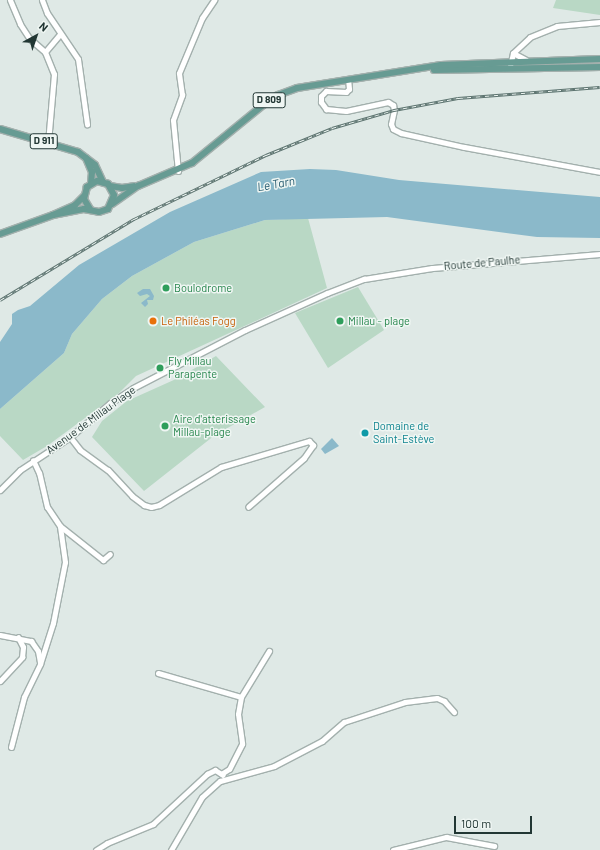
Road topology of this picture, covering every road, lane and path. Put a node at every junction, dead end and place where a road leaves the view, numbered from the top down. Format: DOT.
graph roads {
  1 [pos="10,0"];
  2 [pos="42,0"];
  3 [pos="214,0"];
  4 [pos="600,22"];
  5 [pos="60,34"];
  6 [pos="45,52"];
  7 [pos="513,53"];
  8 [pos="600,59"];
  9 [pos="511,60"];
  10 [pos="526,60"];
  11 [pos="600,67"];
  12 [pos="510,68"];
  13 [pos="424,69"];
  14 [pos="348,80"];
  15 [pos="87,124"];
  16 [pos="0,129"];
  17 [pos="48,142"];
  18 [pos="86,158"];
  19 [pos="178,171"];
  20 [pos="600,172"];
  21 [pos="103,182"];
  22 [pos="91,184"];
  23 [pos="110,186"];
  24 [pos="138,186"];
  25 [pos="84,196"];
  26 [pos="112,204"];
  27 [pos="90,209"];
  28 [pos="53,215"];
  29 [pos="0,234"];
  30 [pos="600,254"];
  31 [pos="364,279"];
  32 [pos="70,437"];
  33 [pos="33,460"];
  34 [pos="0,490"];
  35 [pos="248,507"];
  36 [pos="60,526"];
  37 [pos="110,554"];
  38 [pos="0,635"];
  39 [pos="18,637"];
  40 [pos="269,651"];
  41 [pos="40,664"];
  42 [pos="158,673"];
  43 [pos="0,681"];
  44 [pos="241,697"];
  45 [pos="454,712"];
  46 [pos="11,746"];
  47 [pos="221,774"];
  48 [pos="226,778"];
  49 [pos="494,846"];
  50 [pos="96,850"];
  51 [pos="172,850"];
  52 [pos="393,850"];
  1 -- 6 [label="street"];
  2 -- 5 [label="street"];
  3 -- 19 [label="street"];
  4 -- 7 [label="street"];
  5 -- 6 [label="street"];
  5 -- 15 [label="street"];
  6 -- 17 [label="street"];
  7 -- 9 [label="street"];
  7 -- 10 [label="street"];
  8 -- 10 [label="main road, D 809"];
  9 -- 10 [label="main road, D 809"];
  9 -- 12 [label="street"];
  9 -- 13 [label="main road, D 809"];
  11 -- 12 [label="main road, D 809"];
  12 -- 13 [label="main road, D 809"];
  13 -- 14 [label="main road, D 809"];
  14 -- 19 [label="main road, D 809"];
  14 -- 20 [label="street"];
  16 -- 17 [label="main road, D 911"];
  17 -- 18 [label="main road, D 911"];
  18 -- 21 [label="main road, D 911"];
  18 -- 22 [label="main road"];
  19 -- 24 [label="main road, D 809"];
  21 -- 22 [label="main road"];
  21 -- 23 [label="main road"];
  22 -- 25 [label="main road"];
  23 -- 24 [label="main road, D 809"];
  23 -- 26 [label="main road"];
  24 -- 26 [label="main road, D 809"];
  25 -- 27 [label="main road"];
  25 -- 28 [label="main road"];
  26 -- 27 [label="main road"];
  27 -- 28 [label="main road"];
  28 -- 29 [label="main road"];
  30 -- 31 [label="street, Route de Paulhe"];
  31 -- 32 [label="street, Avenue de Millau Plage"];
  32 -- 33 [label="street, Avenue de Millau Plage"];
  32 -- 35 [label="street"];
  33 -- 34 [label="street, Avenue de Millau Plage"];
  33 -- 36 [label="street"];
  36 -- 37 [label="street"];
  36 -- 41 [label="street"];
  38 -- 39 [label="street"];
  39 -- 41 [label="street"];
  39 -- 43 [label="street"];
  40 -- 44 [label="street"];
  41 -- 46 [label="street"];
  42 -- 44 [label="street"];
  44 -- 47 [label="street"];
  45 -- 48 [label="street"];
  47 -- 48 [label="street"];
  47 -- 50 [label="street"];
  48 -- 51 [label="street"];
  49 -- 52 [label="street"];
}
